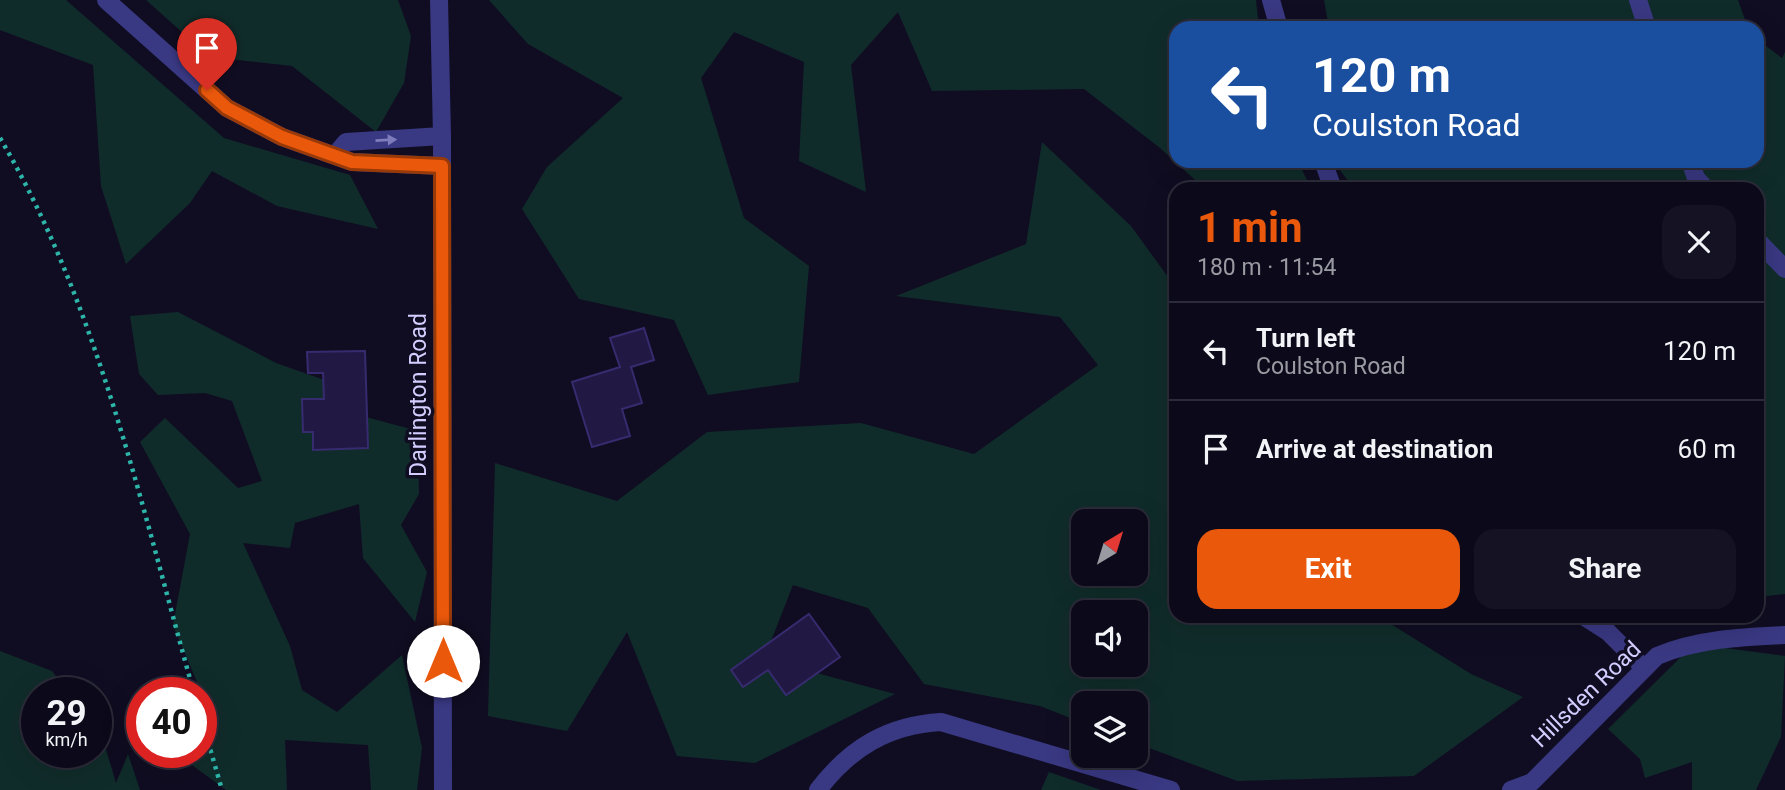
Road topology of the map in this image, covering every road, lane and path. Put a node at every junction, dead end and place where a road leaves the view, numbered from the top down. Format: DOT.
graph roads {
  1 [pos="106,0"];
  2 [pos="439,0"];
  3 [pos="1271,0"];
  4 [pos="1639,0"];
  5 [pos="1277,21"];
  6 [pos="1645,21"];
  7 [pos="442,136"];
  8 [pos="0,138"];
  9 [pos="336,154"];
  10 [pos="442,166"];
  11 [pos="1764,247"];
  12 [pos="1785,269"];
  13 [pos="1594,623"];
  14 [pos="1785,635"];
  15 [pos="1643,667"];
  16 [pos="189,677"];
  17 [pos="216,768"];
  18 [pos="1532,786"];
  19 [pos="222,790"];
  20 [pos="443,790"];
  21 [pos="818,790"];
  22 [pos="1171,790"];
  23 [pos="1511,790"];
  1 -- 9 [label="street"];
  2 -- 7 [label="street, Darlington Road"];
  3 -- 5 [label="street"];
  4 -- 6 [label="street"];
  9 -- 7 [label="street, one-way"];
  7 -- 10 [label="street, Darlington Road"];
  8 -- 16 [label="path"];
  9 -- 10 [label="street"];
  10 -- 20 [label="street, Darlington Road"];
  11 -- 12 [label="street"];
  13 -- 15 [label="street"];
  14 -- 15 [label="street, Hillsden Road"];
  15 -- 18 [label="street, Hillsden Road"];
  17 -- 19 [label="path"];
  18 -- 23 [label="street, Hillsden Road"];
  21 -- 22 [label="street"];
}
